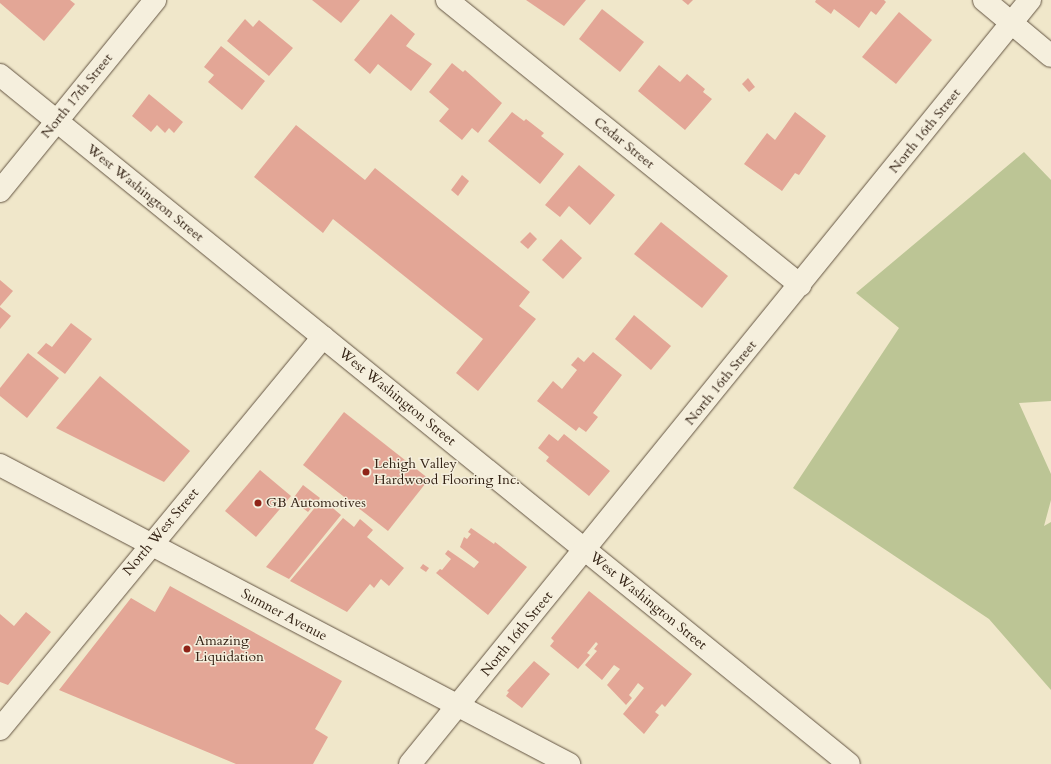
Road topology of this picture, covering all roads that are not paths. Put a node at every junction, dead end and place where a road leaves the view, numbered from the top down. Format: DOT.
graph roads {
  1 [pos="155,0"];
  2 [pos="447,0"];
  3 [pos="984,0"];
  4 [pos="1030,0"];
  5 [pos="1012,22"];
  6 [pos="1051,56"];
  7 [pos="0,75"];
  8 [pos="57,121"];
  9 [pos="0,191"];
  10 [pos="800,285"];
  11 [pos="323,337"];
  12 [pos="0,465"];
  13 [pos="151,544"];
  14 [pos="586,550"];
  15 [pos="456,707"];
  16 [pos="0,729"];
  17 [pos="410,764"];
  18 [pos="569,764"];
  19 [pos="849,764"];
  1 -- 8 [label="street, North 17th Street"];
  2 -- 10 [label="street, Cedar Street"];
  3 -- 5 [label="street"];
  4 -- 5 [label="street, North 16th Street"];
  5 -- 6 [label="street"];
  5 -- 10 [label="street, North 16th Street"];
  7 -- 8 [label="street, West Washington Street"];
  8 -- 9 [label="street, North 17th Street"];
  8 -- 11 [label="street, West Washington Street"];
  10 -- 14 [label="street, North 16th Street"];
  11 -- 13 [label="street, North West Street"];
  11 -- 14 [label="street, West Washington Street"];
  12 -- 13 [label="street, Sumner Avenue"];
  13 -- 15 [label="street, Sumner Avenue"];
  13 -- 16 [label="street, North West Street"];
  14 -- 15 [label="street, North 16th Street"];
  14 -- 19 [label="street, West Washington Street"];
  15 -- 17 [label="street, North 16th Street"];
  15 -- 18 [label="street, Sumner Avenue"];
}
